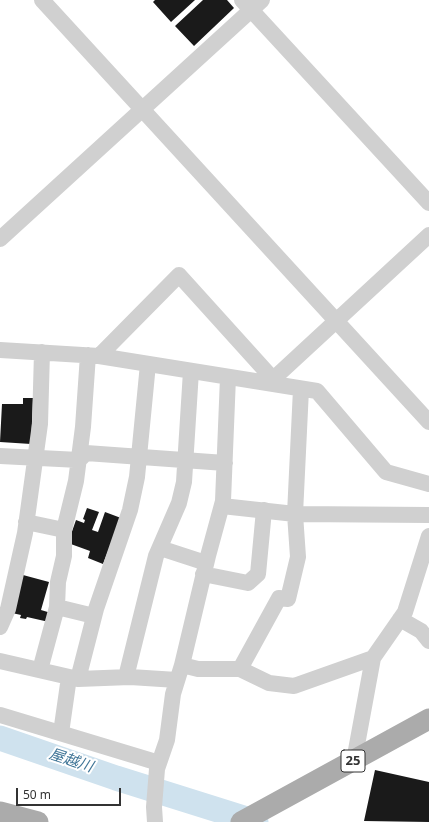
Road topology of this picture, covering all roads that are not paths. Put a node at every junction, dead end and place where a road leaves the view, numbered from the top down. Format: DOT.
graph roads {
  1 [pos="42,0"];
  2 [pos="251,3"];
  3 [pos="142,109"];
  4 [pos="429,203"];
  5 [pos="429,235"];
  6 [pos="0,239"];
  7 [pos="336,321"];
  8 [pos="0,350"];
  9 [pos="42,352"];
  10 [pos="94,355"];
  11 [pos="148,364"];
  12 [pos="190,371"];
  13 [pos="228,377"];
  14 [pos="272,380"];
  15 [pos="301,389"];
  16 [pos="429,422"];
  17 [pos="0,456"];
  18 [pos="36,457"];
  19 [pos="139,457"];
  20 [pos="78,460"];
  21 [pos="185,460"];
  22 [pos="224,463"];
  23 [pos="429,484"];
  24 [pos="222,506"];
  25 [pos="264,510"];
  26 [pos="295,514"];
  27 [pos="429,515"];
  28 [pos="26,522"];
  29 [pos="64,530"];
  30 [pos="429,536"];
  31 [pos="160,548"];
  32 [pos="205,569"];
  33 [pos="57,607"];
  34 [pos="94,616"];
  35 [pos="400,619"];
  36 [pos="0,627"];
  37 [pos="426,632"];
  38 [pos="372,658"];
  39 [pos="0,660"];
  40 [pos="182,665"];
  41 [pos="40,670"];
  42 [pos="240,670"];
  43 [pos="126,677"];
  44 [pos="73,678"];
  45 [pos="177,680"];
  46 [pos="0,715"];
  47 [pos="429,719"];
  48 [pos="60,733"];
  49 [pos="354,761"];
  50 [pos="158,766"];
  51 [pos="0,812"];
  52 [pos="155,814"];
  53 [pos="38,822"];
  54 [pos="241,822"];
  1 -- 3 [label="street"];
  2 -- 3 [label="street"];
  2 -- 4 [label="street"];
  3 -- 6 [label="street"];
  3 -- 7 [label="street"];
  5 -- 7 [label="street"];
  7 -- 14 [label="street"];
  7 -- 16 [label="street"];
  8 -- 9 [label="street"];
  9 -- 10 [label="street"];
  9 -- 18 [label="street"];
  10 -- 11 [label="street"];
  10 -- 14 [label="street"];
  10 -- 20 [label="street"];
  11 -- 12 [label="street"];
  11 -- 19 [label="street"];
  12 -- 13 [label="street"];
  12 -- 21 [label="street"];
  13 -- 14 [label="street"];
  13 -- 22 [label="street"];
  14 -- 15 [label="street"];
  15 -- 23 [label="street"];
  15 -- 26 [label="street"];
  17 -- 18 [label="street"];
  18 -- 20 [label="street"];
  18 -- 28 [label="street"];
  19 -- 20 [label="street"];
  19 -- 21 [label="street"];
  19 -- 34 [label="street"];
  20 -- 29 [label="street"];
  21 -- 22 [label="street"];
  21 -- 31 [label="street"];
  22 -- 24 [label="street"];
  24 -- 25 [label="street"];
  24 -- 32 [label="street"];
  25 -- 26 [label="street"];
  25 -- 32 [label="street"];
  26 -- 27 [label="street"];
  26 -- 42 [label="street"];
  28 -- 29 [label="street"];
  28 -- 36 [label="street"];
  29 -- 33 [label="street"];
  30 -- 35 [label="street"];
  31 -- 32 [label="street"];
  31 -- 43 [label="street"];
  32 -- 40 [label="street"];
  33 -- 34 [label="street"];
  33 -- 41 [label="street"];
  34 -- 44 [label="street"];
  35 -- 37 [label="street"];
  35 -- 38 [label="street"];
  38 -- 42 [label="street"];
  38 -- 49 [label="street"];
  39 -- 41 [label="street"];
  40 -- 42 [label="street"];
  40 -- 45 [label="street"];
  41 -- 44 [label="street"];
  43 -- 44 [label="street"];
  43 -- 45 [label="street"];
  44 -- 48 [label="street"];
  45 -- 50 [label="street"];
  46 -- 48 [label="street"];
  47 -- 49 [label="main road, 25"];
  48 -- 50 [label="street"];
  49 -- 54 [label="main road, 25"];
  50 -- 52 [label="street"];
  51 -- 53 [label="main road"];
}
